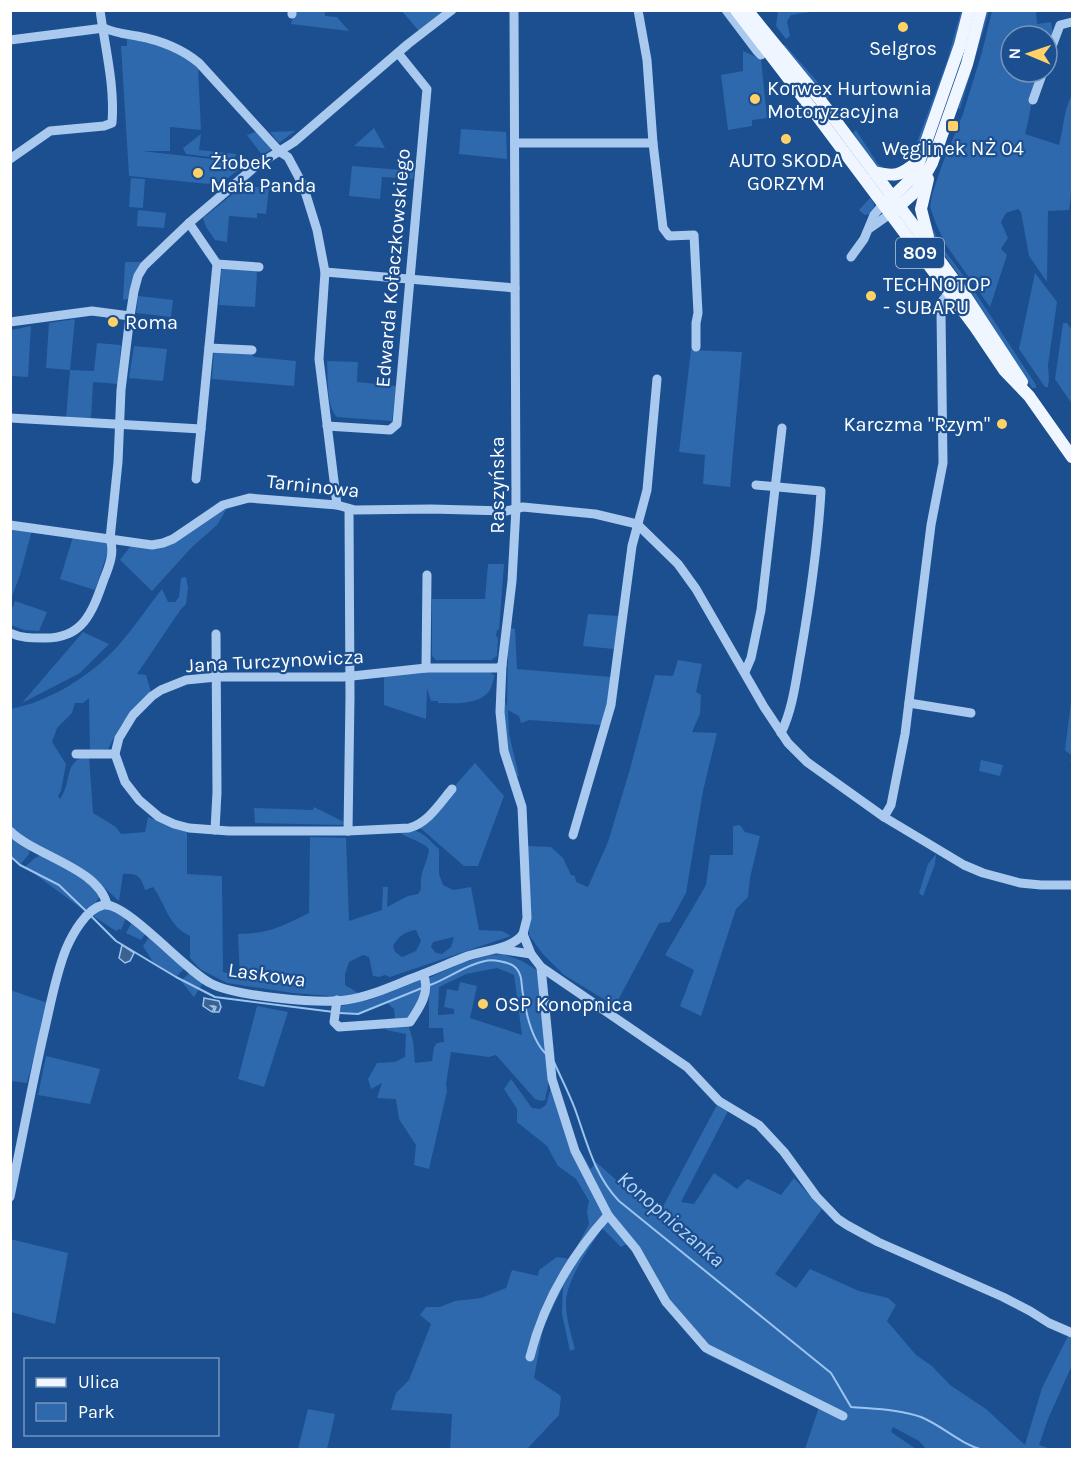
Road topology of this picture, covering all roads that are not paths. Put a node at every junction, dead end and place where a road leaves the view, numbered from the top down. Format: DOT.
graph roads {
  1 [pos="100,10"];
  2 [pos="452,10"];
  3 [pos="514,10"];
  4 [pos="638,10"];
  5 [pos="726,10"];
  6 [pos="736,10"];
  7 [pos="747,10"];
  8 [pos="969,10"];
  9 [pos="981,10"];
  10 [pos="1072,22"];
  11 [pos="104,28"];
  12 [pos="1059,28"];
  13 [pos="10,40"];
  14 [pos="763,52"];
  15 [pos="399,53"];
  16 [pos="1039,84"];
  17 [pos="1033,100"];
  18 [pos="515,143"];
  19 [pos="653,143"];
  20 [pos="280,152"];
  21 [pos="10,159"];
  22 [pos="926,161"];
  23 [pos="874,172"];
  24 [pos="891,205"];
  25 [pos="189,223"];
  26 [pos="932,250"];
  27 [pos="851,257"];
  28 [pos="217,264"];
  29 [pos="259,267"];
  30 [pos="325,273"];
  31 [pos="411,280"];
  32 [pos="515,288"];
  33 [pos="949,292"];
  34 [pos="130,316"];
  35 [pos="10,322"];
  36 [pos="696,347"];
  37 [pos="209,348"];
  38 [pos="252,350"];
  39 [pos="657,379"];
  40 [pos="1029,396"];
  41 [pos="10,418"];
  42 [pos="120,425"];
  43 [pos="327,426"];
  44 [pos="782,428"];
  45 [pos="201,429"];
  46 [pos="1072,456"];
  47 [pos="196,479"];
  48 [pos="756,485"];
  49 [pos="776,488"];
  50 [pos="337,506"];
  51 [pos="516,508"];
  52 [pos="349,509"];
  53 [pos="637,524"];
  54 [pos="10,525"];
  55 [pos="110,539"];
  56 [pos="427,575"];
  57 [pos="10,633"];
  58 [pos="216,634"];
  59 [pos="502,666"];
  60 [pos="426,668"];
  61 [pos="745,672"];
  62 [pos="217,677"];
  63 [pos="350,677"];
  64 [pos="909,703"];
  65 [pos="971,713"];
  66 [pos="781,733"];
  67 [pos="76,754"];
  68 [pos="115,754"];
  69 [pos="452,789"];
  70 [pos="884,817"];
  71 [pos="215,830"];
  72 [pos="10,831"];
  73 [pos="348,831"];
  74 [pos="573,835"];
  75 [pos="1072,885"];
  76 [pos="107,905"];
  77 [pos="523,934"];
  78 [pos="495,949"];
  79 [pos="531,954"];
  80 [pos="541,967"];
  81 [pos="423,974"];
  82 [pos="336,1008"];
  83 [pos="10,1197"];
  84 [pos="608,1215"];
  85 [pos="1072,1333"];
  86 [pos="530,1357"];
  87 [pos="843,1416"];
  1 -- 11 [label="street"];
  2 -- 15 [label="street"];
  3 -- 18 [label="street, Raszyńska"];
  4 -- 19 [label="street"];
  5 -- 14 [label="street"];
  6 -- 14 [label="main road, 809"];
  7 -- 23 [label="main road, 809"];
  8 -- 22 [label="main road"];
  9 -- 22 [label="main road"];
  10 -- 12 [label="street"];
  11 -- 13 [label="street"];
  11 -- 20 [label="street"];
  11 -- 21 [label="street"];
  14 -- 24 [label="main road, 809"];
  15 -- 20 [label="street"];
  15 -- 31 [label="street, Edwarda Kołaczkowskiego"];
  16 -- 17 [label="street"];
  18 -- 19 [label="street"];
  18 -- 32 [label="street, Raszyńska"];
  19 -- 36 [label="street"];
  20 -- 25 [label="street"];
  20 -- 30 [label="street"];
  22 -- 23 [label="main road"];
  22 -- 24 [label="main road"];
  22 -- 26 [label="main road"];
  23 -- 24 [label="main road, 809"];
  24 -- 26 [label="main road, 809"];
  24 -- 27 [label="street"];
  24 -- 33 [label="main road, 809"];
  25 -- 28 [label="street"];
  25 -- 34 [label="street"];
  26 -- 40 [label="main road, 809"];
  28 -- 29 [label="street"];
  28 -- 37 [label="street"];
  30 -- 31 [label="street"];
  30 -- 43 [label="street"];
  31 -- 32 [label="street"];
  31 -- 43 [label="street, Edwarda Kołaczkowskiego"];
  32 -- 51 [label="street, Raszyńska"];
  33 -- 40 [label="main road, 809"];
  33 -- 64 [label="street"];
  34 -- 35 [label="street"];
  34 -- 42 [label="street"];
  37 -- 38 [label="street"];
  37 -- 45 [label="street"];
  39 -- 53 [label="street"];
  40 -- 46 [label="main road, 809"];
  41 -- 42 [label="street"];
  42 -- 45 [label="street"];
  42 -- 55 [label="street"];
  43 -- 50 [label="street"];
  44 -- 49 [label="street"];
  45 -- 47 [label="street"];
  48 -- 49 [label="street"];
  49 -- 61 [label="street"];
  49 -- 66 [label="street"];
  50 -- 52 [label="street, Tarninowa"];
  50 -- 55 [label="street, Tarninowa"];
  51 -- 52 [label="street, Tarninowa"];
  51 -- 53 [label="street, Tarninowa"];
  51 -- 59 [label="street, Raszyńska"];
  52 -- 63 [label="street"];
  53 -- 61 [label="street"];
  53 -- 74 [label="street"];
  54 -- 55 [label="street, Tarninowa"];
  55 -- 57 [label="street"];
  56 -- 60 [label="street"];
  58 -- 62 [label="street"];
  59 -- 60 [label="street, Jana Turczynowicza"];
  59 -- 77 [label="street, Raszyńska"];
  60 -- 63 [label="street, Jana Turczynowicza"];
  61 -- 66 [label="street"];
  62 -- 63 [label="street, Jana Turczynowicza"];
  62 -- 68 [label="street, Jana Turczynowicza"];
  62 -- 71 [label="street"];
  63 -- 73 [label="street"];
  64 -- 65 [label="street"];
  64 -- 70 [label="street"];
  66 -- 70 [label="street"];
  67 -- 68 [label="street"];
  68 -- 71 [label="street"];
  69 -- 73 [label="street"];
  70 -- 75 [label="street"];
  71 -- 73 [label="street"];
  72 -- 76 [label="street, Laskowa"];
  76 -- 82 [label="street, Laskowa"];
  76 -- 83 [label="street"];
  77 -- 78 [label="street, Laskowa"];
  77 -- 79 [label="street, Raszyńska"];
  78 -- 79 [label="street, Laskowa"];
  78 -- 81 [label="street, Laskowa"];
  79 -- 80 [label="street, Raszyńska"];
  80 -- 84 [label="street"];
  80 -- 85 [label="street, Raszyńska"];
  81 -- 82 [label="street, Laskowa"];
  81 -- 82 [label="street"];
  84 -- 86 [label="street"];
  84 -- 87 [label="street"];
}
